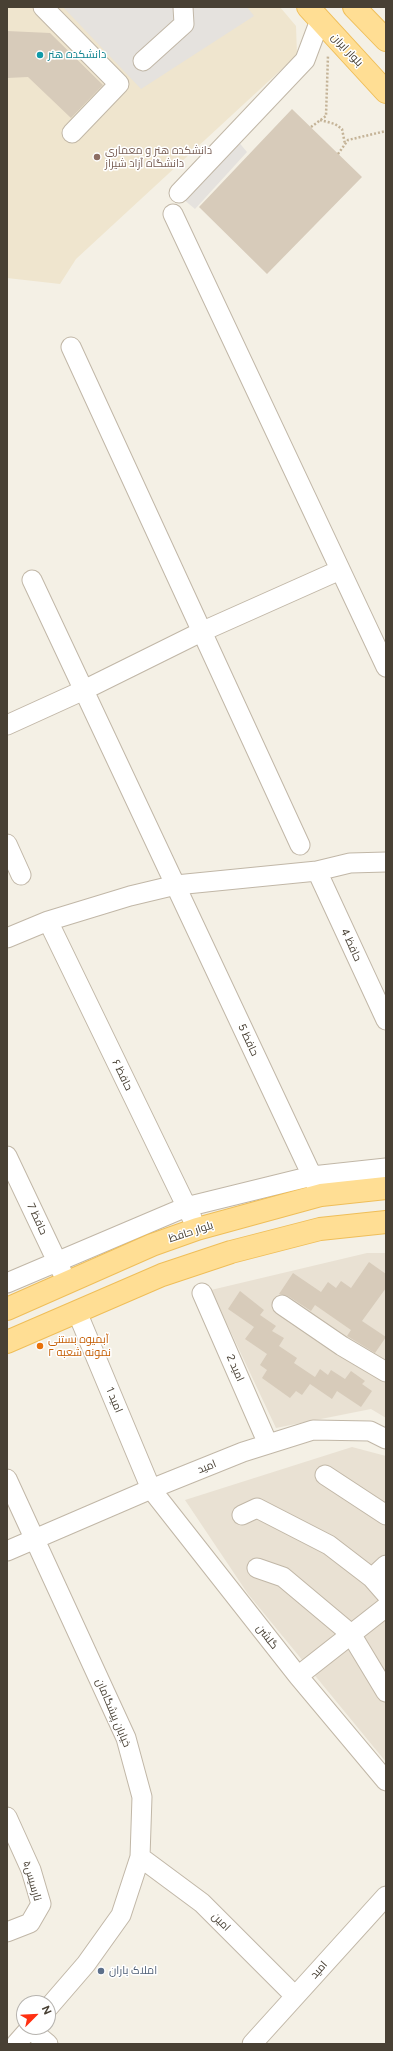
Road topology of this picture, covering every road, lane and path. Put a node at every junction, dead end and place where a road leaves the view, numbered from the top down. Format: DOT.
graph roads {
  1 [pos="43,7"];
  2 [pos="183,7"];
  3 [pos="354,7"];
  4 [pos="319,19"];
  5 [pos="386,40"];
  6 [pos="143,61"];
  7 [pos="386,92"];
  8 [pos="320,120"];
  9 [pos="311,127"];
  10 [pos="386,131"];
  11 [pos="72,133"];
  12 [pos="346,144"];
  13 [pos="338,154"];
  14 [pos="179,193"];
  15 [pos="172,214"];
  16 [pos="71,347"];
  17 [pos="340,570"];
  18 [pos="32,580"];
  19 [pos="201,632"];
  20 [pos="386,667"];
  21 [pos="84,690"];
  22 [pos="7,725"];
  23 [pos="7,844"];
  24 [pos="300,846"];
  25 [pos="386,862"];
  26 [pos="317,871"];
  27 [pos="21,876"];
  28 [pos="176,885"];
  29 [pos="48,921"];
  30 [pos="7,938"];
  31 [pos="386,1020"];
  32 [pos="7,1156"];
  33 [pos="386,1168"];
  34 [pos="317,1186"];
  35 [pos="386,1188"];
  36 [pos="186,1207"];
  37 [pos="386,1222"];
  38 [pos="197,1229"];
  39 [pos="57,1261"];
  40 [pos="67,1282"];
  41 [pos="7,1283"];
  42 [pos="202,1293"];
  43 [pos="282,1305"];
  44 [pos="7,1309"];
  45 [pos="77,1312"];
  46 [pos="7,1342"];
  47 [pos="385,1369"];
  48 [pos="384,1434"];
  49 [pos="268,1444"];
  50 [pos="324,1475"];
  51 [pos="7,1479"];
  52 [pos="151,1489"];
  53 [pos="242,1515"];
  54 [pos="386,1515"];
  55 [pos="34,1538"];
  56 [pos="7,1551"];
  57 [pos="386,1565"];
  58 [pos="257,1568"];
  59 [pos="372,1578"];
  60 [pos="386,1594"];
  61 [pos="386,1608"];
  62 [pos="351,1634"];
  63 [pos="298,1676"];
  64 [pos="386,1692"];
  65 [pos="386,1781"];
  66 [pos="7,1817"];
  67 [pos="140,1857"];
  68 [pos="386,1896"];
  69 [pos="7,1932"];
  70 [pos="295,1996"];
  71 [pos="56,1999"];
  72 [pos="24,2035"];
  73 [pos="38,2035"];
  74 [pos="16,2044"];
  75 [pos="48,2044"];
  76 [pos="252,2044"];
  1 -- 11 [label="street"];
  2 -- 6 [label="street"];
  3 -- 5 [label="main road"];
  4 -- 7 [label="main road, بلوار ایران"];
  4 -- 8 [label="path"];
  4 -- 14 [label="street"];
  8 -- 9 [label="path"];
  8 -- 12 [label="path"];
  10 -- 12 [label="path"];
  12 -- 13 [label="path"];
  15 -- 17 [label="street"];
  16 -- 19 [label="street"];
  17 -- 19 [label="street"];
  17 -- 20 [label="street"];
  18 -- 21 [label="street, حافظ 5"];
  19 -- 21 [label="street"];
  19 -- 24 [label="street"];
  21 -- 22 [label="street"];
  21 -- 28 [label="street, حافظ 5"];
  23 -- 27 [label="street"];
  25 -- 26 [label="street"];
  26 -- 28 [label="street"];
  26 -- 31 [label="street, حافظ 4"];
  28 -- 29 [label="street"];
  28 -- 34 [label="street, حافظ 5"];
  29 -- 30 [label="street"];
  29 -- 36 [label="street, حافظ ۶"];
  32 -- 39 [label="street, حافظ 7"];
  33 -- 34 [label="street"];
  34 -- 35 [label="main road, بلوار حافظ"];
  34 -- 36 [label="street"];
  34 -- 38 [label="main road, بلوار حافظ"];
  36 -- 38 [label="street, حافظ ۶"];
  36 -- 39 [label="street"];
  37 -- 45 [label="main road"];
  38 -- 40 [label="main road, بلوار حافظ"];
  39 -- 40 [label="street, حافظ 7"];
  39 -- 41 [label="street"];
  40 -- 44 [label="main road, بلوار حافظ"];
  42 -- 49 [label="street, امید 2"];
  43 -- 47 [label="street"];
  45 -- 46 [label="main road"];
  45 -- 52 [label="street, امید 1"];
  48 -- 49 [label="street, امید"];
  49 -- 52 [label="street, امید"];
  50 -- 54 [label="street"];
  51 -- 55 [label="street, خیابان پیشگامان"];
  52 -- 55 [label="street, امید"];
  52 -- 63 [label="street, گلشن"];
  53 -- 59 [label="street"];
  55 -- 56 [label="street, امید"];
  55 -- 67 [label="street, خیابان پیشگامان"];
  57 -- 59 [label="street"];
  58 -- 62 [label="street"];
  59 -- 60 [label="street"];
  61 -- 62 [label="street"];
  62 -- 63 [label="street"];
  62 -- 64 [label="street"];
  63 -- 65 [label="street, گلشن"];
  66 -- 69 [label="street, نارسیس۵"];
  67 -- 70 [label="street, امین"];
  67 -- 71 [label="street, خیابان پیشگامان"];
  68 -- 70 [label="street, امید"];
  70 -- 76 [label="street, امید"];
  72 -- 74 [label="street"];
  73 -- 75 [label="street"];
}
